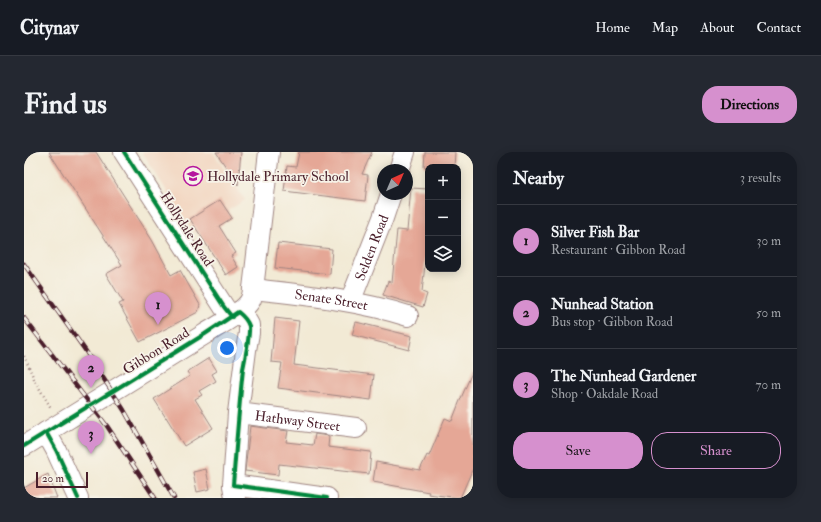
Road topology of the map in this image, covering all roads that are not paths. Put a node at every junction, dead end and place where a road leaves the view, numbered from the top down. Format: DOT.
graph roads {
  1 [pos="124,152"];
  2 [pos="269,152"];
  3 [pos="404,152"];
  4 [pos="401,164"];
  5 [pos="389,200"];
  6 [pos="253,289"];
  7 [pos="352,301"];
  8 [pos="235,314"];
  9 [pos="408,316"];
  10 [pos="238,413"];
  11 [pos="356,428"];
  12 [pos="46,432"];
  13 [pos="24,446"];
  14 [pos="234,491"];
  15 [pos="78,498"];
  16 [pos="327,498"];
  1 -- 8 [label="street, Hollydale Road"];
  2 -- 6 [label="street, Gibbon Road"];
  3 -- 4 [label="street"];
  5 -- 7 [label="street, Selden Road"];
  6 -- 7 [label="street, Senate Street"];
  6 -- 8 [label="street, Gibbon Road"];
  7 -- 9 [label="street, Senate Street"];
  8 -- 10 [label="street, Hollydale Road"];
  8 -- 12 [label="street, Gibbon Road"];
  10 -- 11 [label="street, Hathway Street"];
  10 -- 14 [label="street, Hollydale Road"];
  12 -- 13 [label="street, Gibbon Road"];
  12 -- 15 [label="street"];
  14 -- 16 [label="street"];
}
